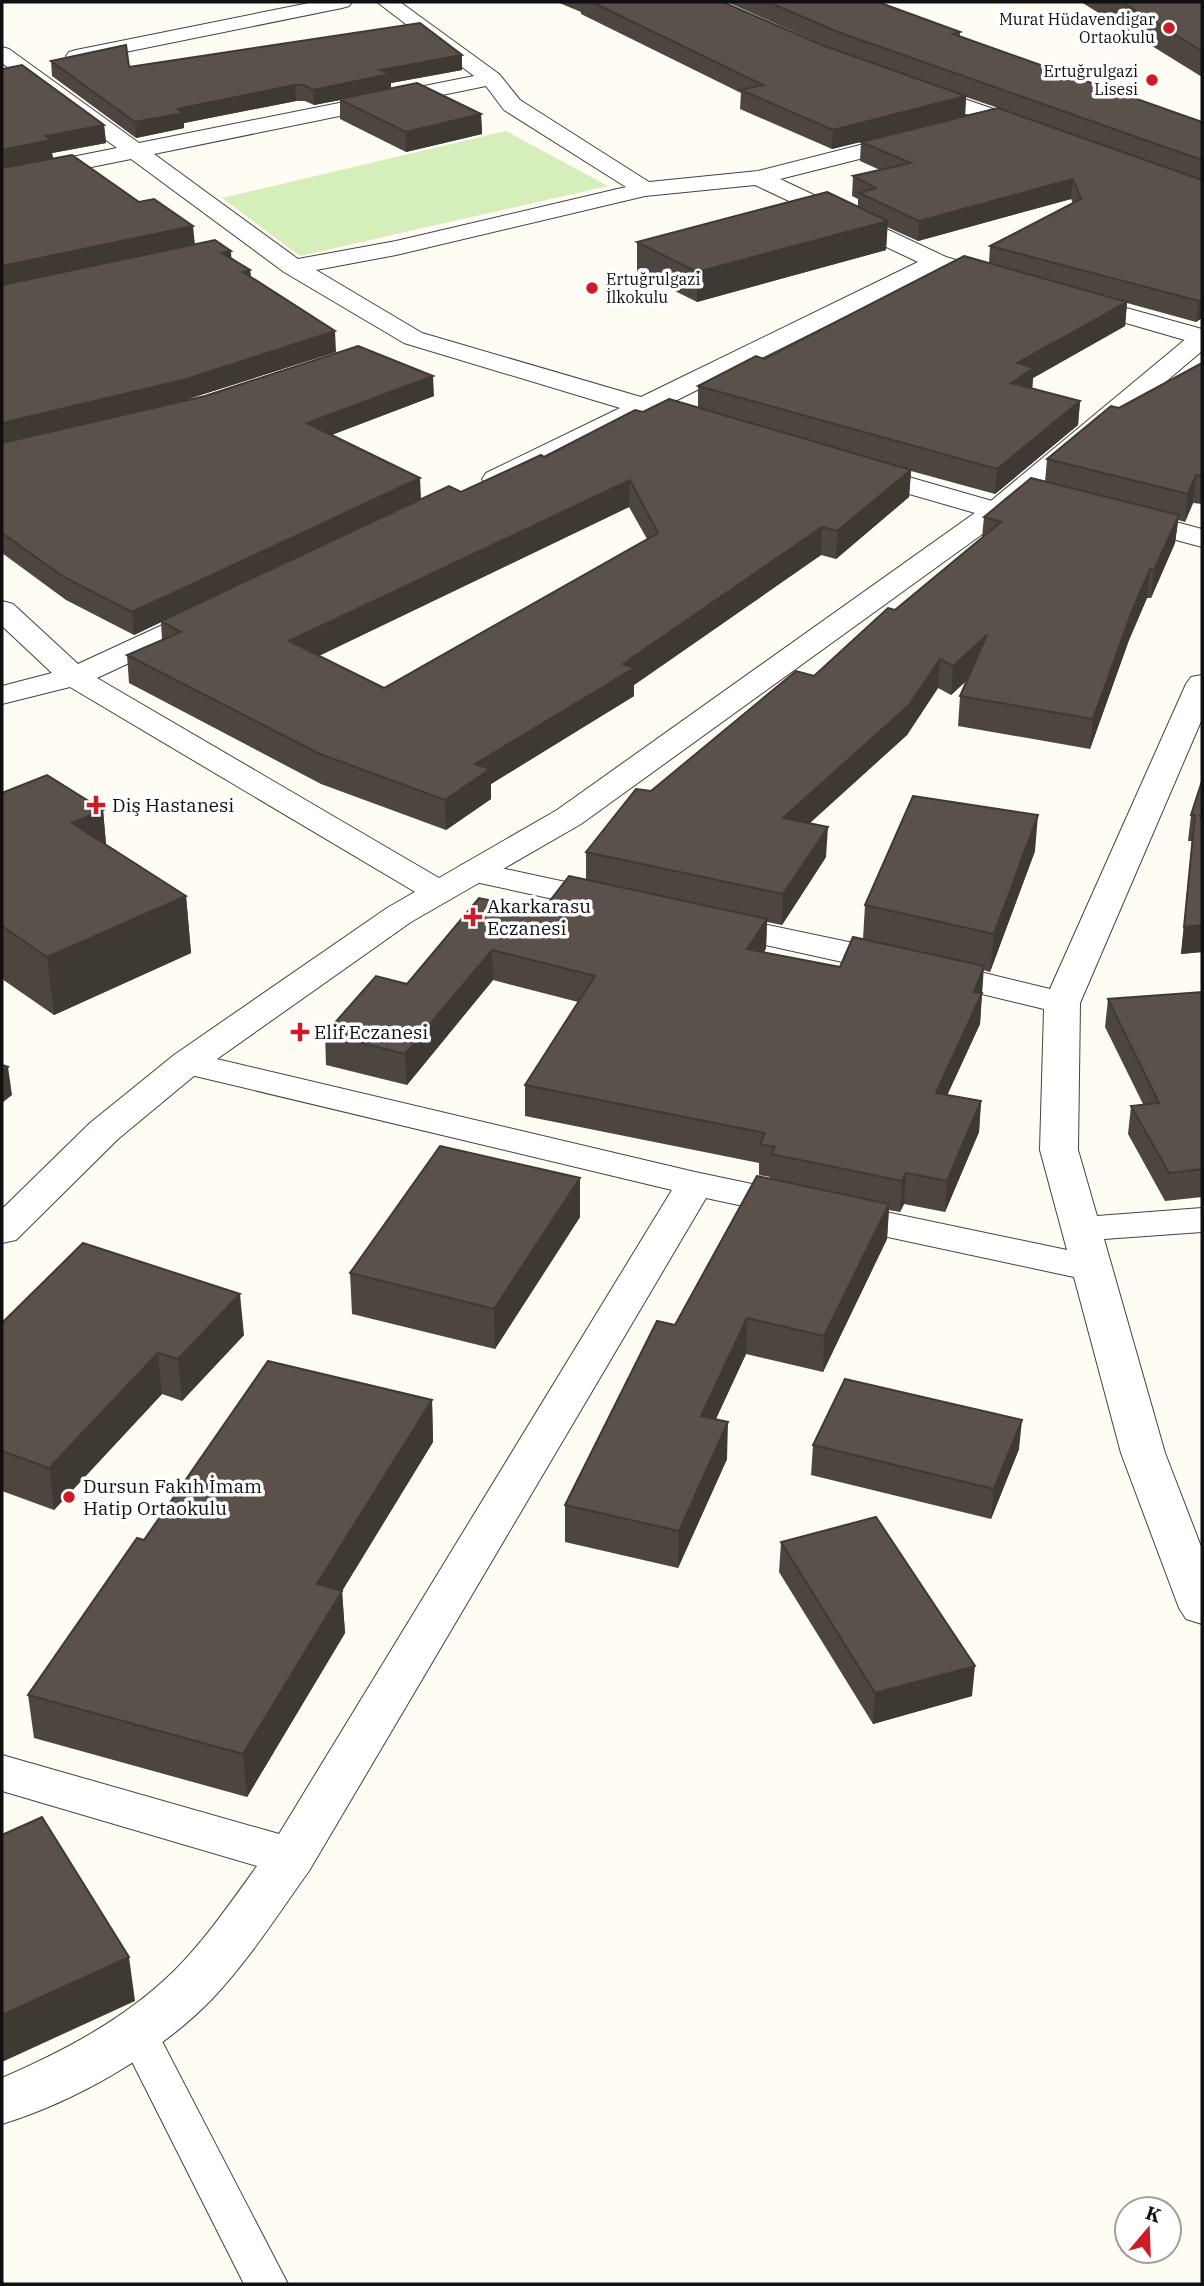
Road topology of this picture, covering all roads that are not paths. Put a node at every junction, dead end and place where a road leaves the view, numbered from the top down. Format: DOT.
graph roads {
  1 [pos="342,2"];
  2 [pos="387,2"];
  3 [pos="8,64"];
  4 [pos="491,79"];
  5 [pos="894,80"];
  6 [pos="998,117"];
  7 [pos="958,127"];
  8 [pos="931,134"];
  9 [pos="1048,135"];
  10 [pos="134,152"];
  11 [pos="2,178"];
  12 [pos="758,178"];
  13 [pos="645,189"];
  14 [pos="257,241"];
  15 [pos="230,247"];
  16 [pos="937,262"];
  17 [pos="293,267"];
  18 [pos="977,273"];
  19 [pos="1056,296"];
  20 [pos="413,338"];
  21 [pos="1202,338"];
  22 [pos="375,350"];
  23 [pos="644,407"];
  24 [pos="722,430"];
  25 [pos="840,465"];
  26 [pos="476,489"];
  27 [pos="1020,501"];
  28 [pos="1097,511"];
  29 [pos="1202,538"];
  30 [pos="238,601"];
  31 [pos="2,611"];
  32 [pos="74,677"];
  33 [pos="1202,684"];
  34 [pos="2,695"];
  35 [pos="473,872"];
  36 [pos="439,892"];
  37 [pos="634,907"];
  38 [pos="687,918"];
  39 [pos="1062,1003"];
  40 [pos="187,1063"];
  41 [pos="695,1184"];
  42 [pos="1202,1220"];
  43 [pos="1081,1229"];
  44 [pos="2,1230"];
  45 [pos="1091,1268"];
  46 [pos="1202,1608"];
  47 [pos="2,1773"];
  48 [pos="291,1857"];
  49 [pos="137,2032"];
  50 [pos="2,2102"];
  51 [pos="266,2284"];
  1 -- 3 [label="street"];
  2 -- 4 [label="street"];
  3 -- 10 [label="street"];
  4 -- 10 [label="street"];
  4 -- 13 [label="street"];
  5 -- 6 [label="street"];
  6 -- 7 [label="street"];
  6 -- 9 [label="street"];
  8 -- 12 [label="street"];
  10 -- 11 [label="street"];
  10 -- 14 [label="street"];
  12 -- 13 [label="street"];
  12 -- 16 [label="street"];
  13 -- 17 [label="street"];
  14 -- 15 [label="street"];
  14 -- 17 [label="street"];
  16 -- 18 [label="street"];
  16 -- 23 [label="street"];
  17 -- 20 [label="street"];
  19 -- 21 [label="street"];
  20 -- 22 [label="street"];
  20 -- 23 [label="street"];
  21 -- 27 [label="street"];
  23 -- 24 [label="street"];
  23 -- 26 [label="street"];
  25 -- 27 [label="street"];
  27 -- 35 [label="street"];
  28 -- 29 [label="street"];
  30 -- 32 [label="street"];
  31 -- 32 [label="street"];
  32 -- 34 [label="street"];
  32 -- 36 [label="street"];
  33 -- 39 [label="street"];
  35 -- 36 [label="street"];
  35 -- 37 [label="street"];
  36 -- 40 [label="street"];
  38 -- 39 [label="street"];
  39 -- 43 [label="street"];
  40 -- 41 [label="street"];
  40 -- 44 [label="street"];
  41 -- 45 [label="street"];
  41 -- 48 [label="street"];
  42 -- 43 [label="street"];
  43 -- 45 [label="street"];
  45 -- 46 [label="street"];
  47 -- 48 [label="street"];
  48 -- 49 [label="street"];
  49 -- 50 [label="street"];
  49 -- 51 [label="lane"];
}
